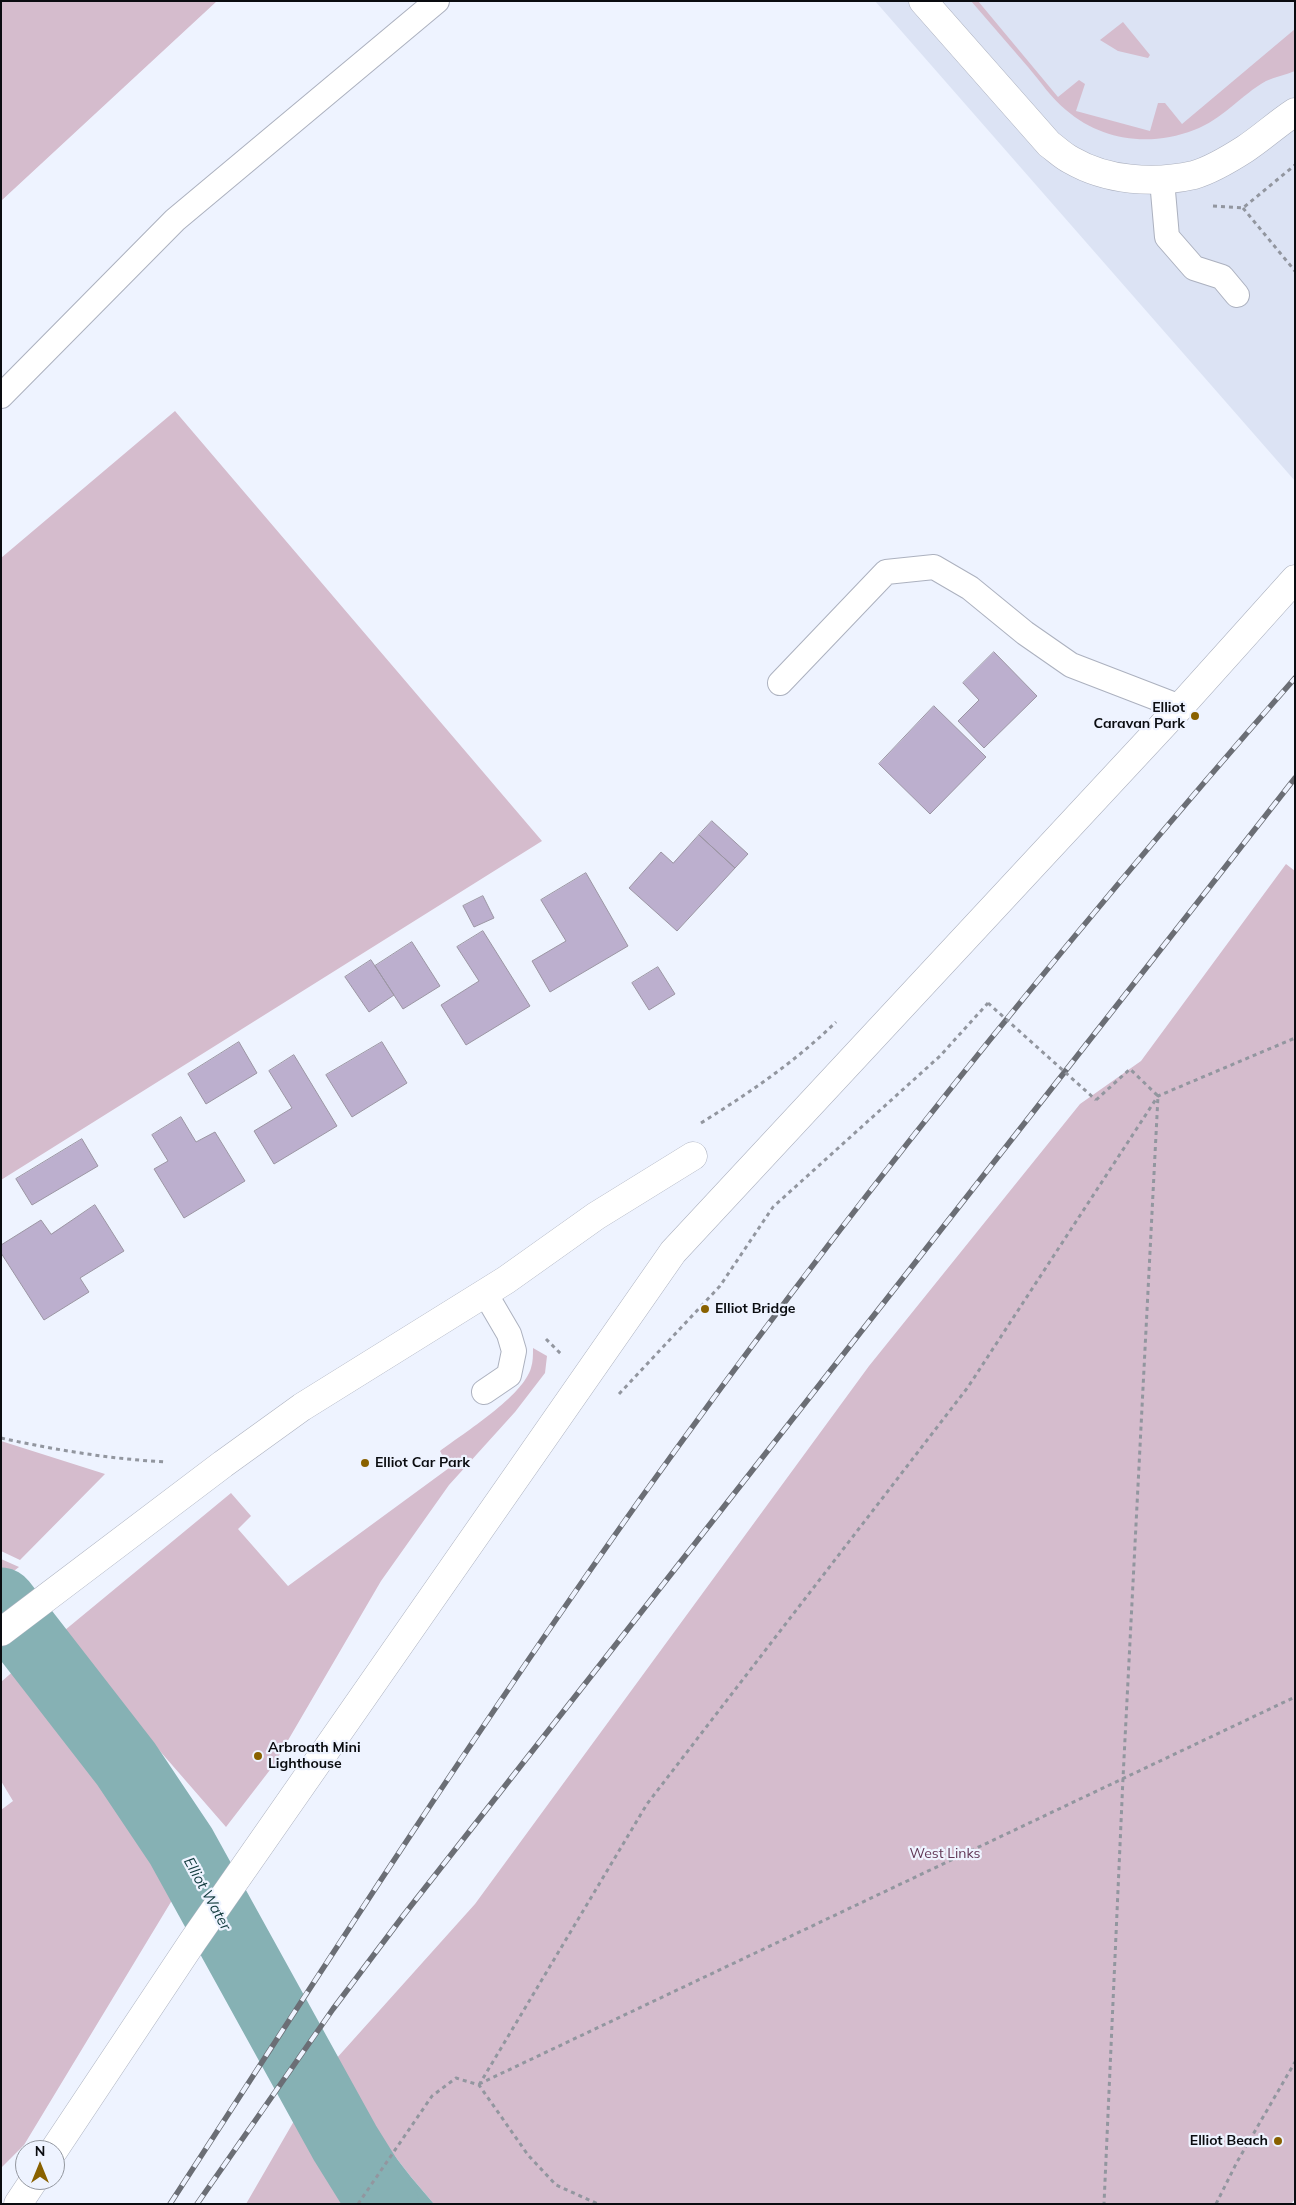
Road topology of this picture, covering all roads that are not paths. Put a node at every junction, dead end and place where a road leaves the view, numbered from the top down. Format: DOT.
graph roads {
  1 [pos="437,1"];
  2 [pos="923,1"];
  3 [pos="1295,112"];
  4 [pos="1162,180"];
  5 [pos="1237,295"];
  6 [pos="1,396"];
  7 [pos="1295,579"];
  8 [pos="780,683"];
  9 [pos="1180,707"];
  10 [pos="693,1156"];
  11 [pos="485,1293"];
  12 [pos="484,1392"];
  13 [pos="1,1632"];
  14 [pos="61,2140"];
  15 [pos="27,2190"];
  16 [pos="18,2204"];
  1 -- 6 [label="lane"];
  2 -- 4 [label="main road"];
  3 -- 4 [label="main road"];
  4 -- 5 [label="lane"];
  7 -- 9 [label="main road"];
  8 -- 9 [label="lane"];
  9 -- 14 [label="main road"];
  10 -- 11 [label="main road"];
  11 -- 12 [label="lane"];
  11 -- 13 [label="main road"];
  15 -- 16 [label="main road"];
}
